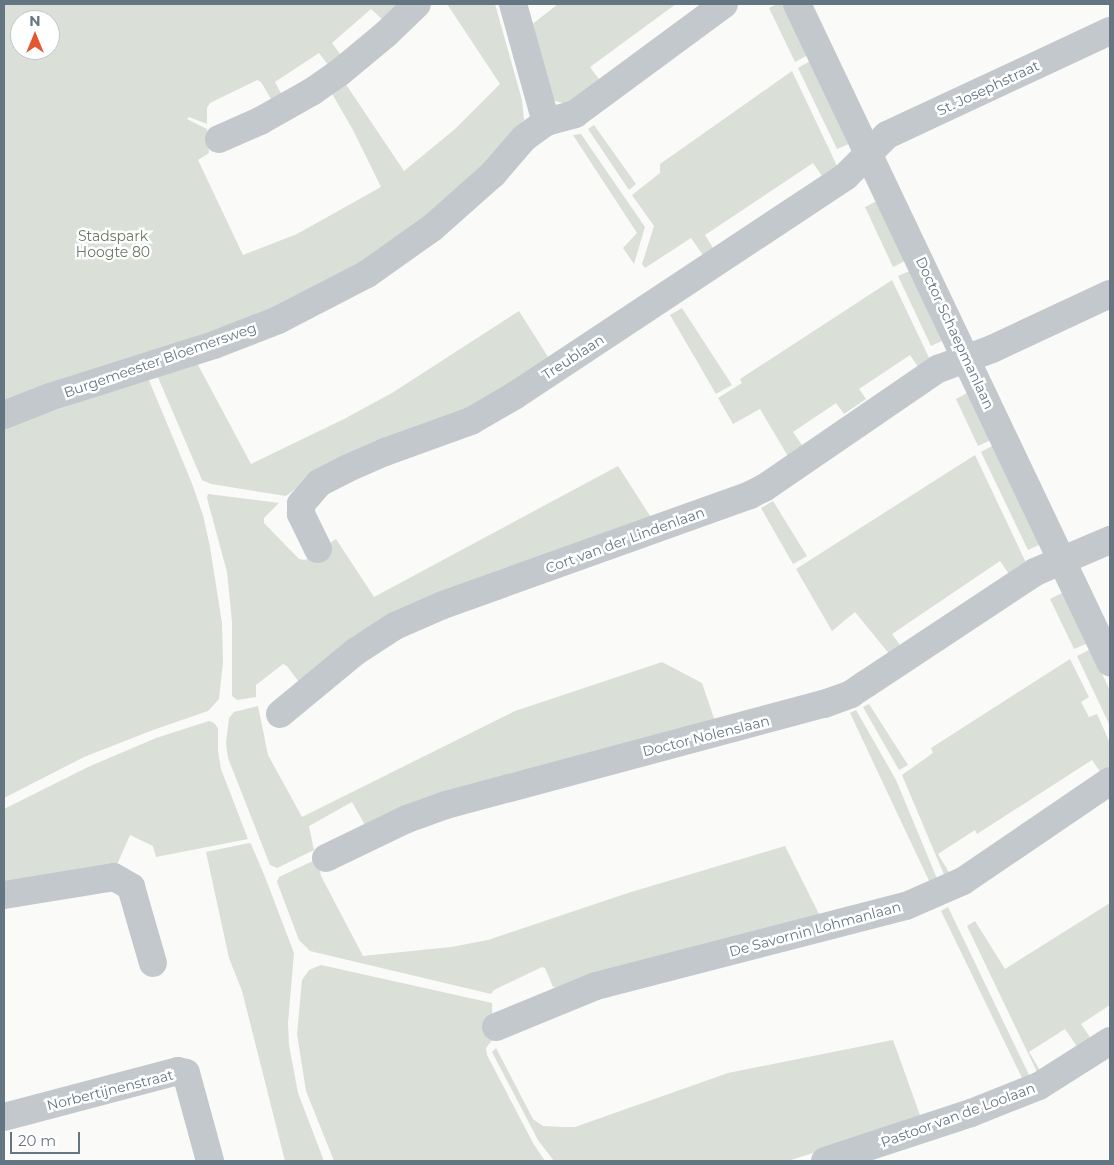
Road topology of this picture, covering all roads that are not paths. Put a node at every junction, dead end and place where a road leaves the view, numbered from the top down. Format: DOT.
graph roads {
  1 [pos="417,4"];
  2 [pos="514,4"];
  3 [pos="724,4"];
  4 [pos="797,4"];
  5 [pos="1110,31"];
  6 [pos="546,122"];
  7 [pos="219,139"];
  8 [pos="869,152"];
  9 [pos="1110,294"];
  10 [pos="967,358"];
  11 [pos="4,415"];
  12 [pos="1110,540"];
  13 [pos="318,549"];
  14 [pos="1062,562"];
  15 [pos="1110,662"];
  16 [pos="280,714"];
  17 [pos="1110,781"];
  18 [pos="326,858"];
  19 [pos="4,895"];
  20 [pos="154,963"];
  21 [pos="496,1027"];
  22 [pos="1110,1041"];
  23 [pos="4,1117"];
  24 [pos="210,1161"];
  25 [pos="825,1161"];
  1 -- 7 [label="street"];
  2 -- 6 [label="street"];
  3 -- 6 [label="street, Burgemeester Bloemersweg"];
  4 -- 8 [label="street, Doctor Schaepmanlaan"];
  5 -- 8 [label="street, St. Josephstraat"];
  6 -- 11 [label="street, Burgemeester Bloemersweg"];
  8 -- 10 [label="street, Doctor Schaepmanlaan"];
  8 -- 13 [label="street, Treublaan"];
  9 -- 10 [label="street, Cort van der Lindenlaan"];
  10 -- 14 [label="street, Doctor Schaepmanlaan"];
  10 -- 16 [label="street, Cort van der Lindenlaan"];
  12 -- 14 [label="street, Doctor Nolenslaan"];
  14 -- 15 [label="street, Doctor Schaepmanlaan"];
  14 -- 18 [label="street, Doctor Nolenslaan"];
  17 -- 21 [label="street, De Savornin Lohmanlaan"];
  19 -- 20 [label="street"];
  22 -- 25 [label="street, Pastoor van de Loolaan"];
  23 -- 24 [label="street, Norbertijnenstraat"];
}
